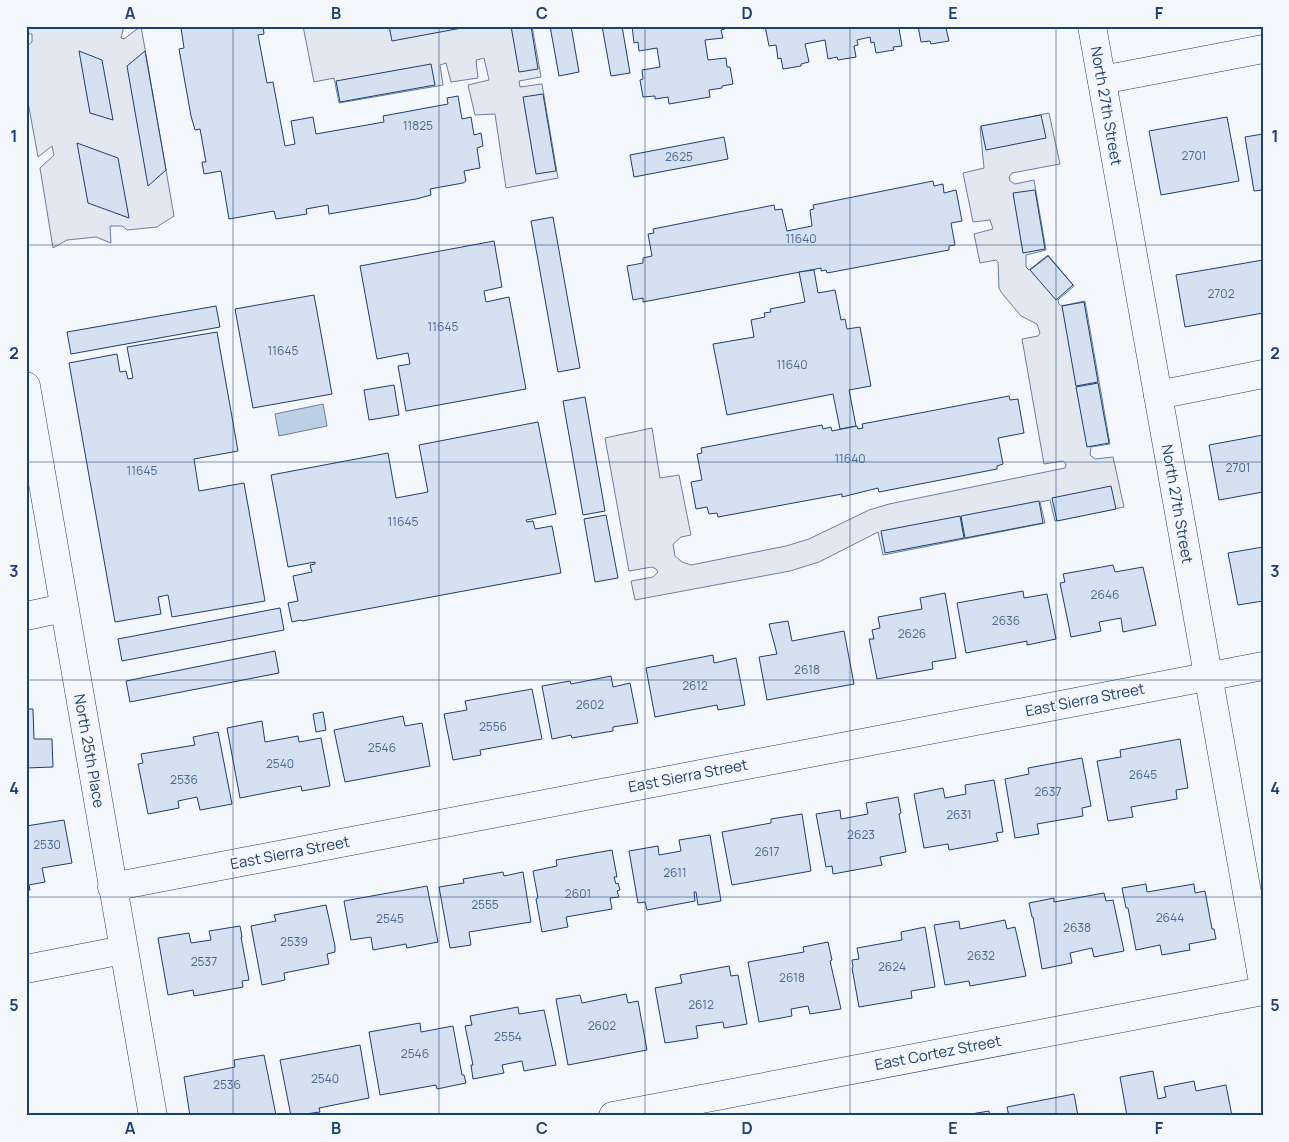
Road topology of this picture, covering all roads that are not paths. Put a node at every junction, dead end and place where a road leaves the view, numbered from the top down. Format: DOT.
graph roads {
  1 [pos="1092,26"];
  2 [pos="1263,49"];
  3 [pos="1102,80"];
  4 [pos="1263,374"];
  5 [pos="26,386"];
  6 [pos="1158,395"];
  7 [pos="64,608"];
  8 [pos="26,616"];
  9 [pos="1263,666"];
  10 [pos="1208,676"];
  11 [pos="112,887"];
  12 [pos="123,950"];
  13 [pos="26,969"];
  14 [pos="1263,982"];
  15 [pos="1263,991"];
  16 [pos="153,1116"];
  17 [pos="613,1116"];
  1 -- 3 [label="street, North 27th Street"];
  2 -- 3 [label="street"];
  3 -- 6 [label="street, North 27th Street"];
  4 -- 6 [label="street"];
  5 -- 7 [label="street, North 25th Place"];
  6 -- 10 [label="street, North 27th Street"];
  7 -- 8 [label="street"];
  7 -- 11 [label="street, North 25th Place"];
  9 -- 10 [label="street, East Sierra Street"];
  10 -- 11 [label="street, East Sierra Street"];
  10 -- 14 [label="street, North 27th Street"];
  11 -- 12 [label="street, North 25th Place"];
  12 -- 13 [label="street"];
  12 -- 16 [label="street, North 25th Place"];
  15 -- 17 [label="street, East Cortez Street"];
}
